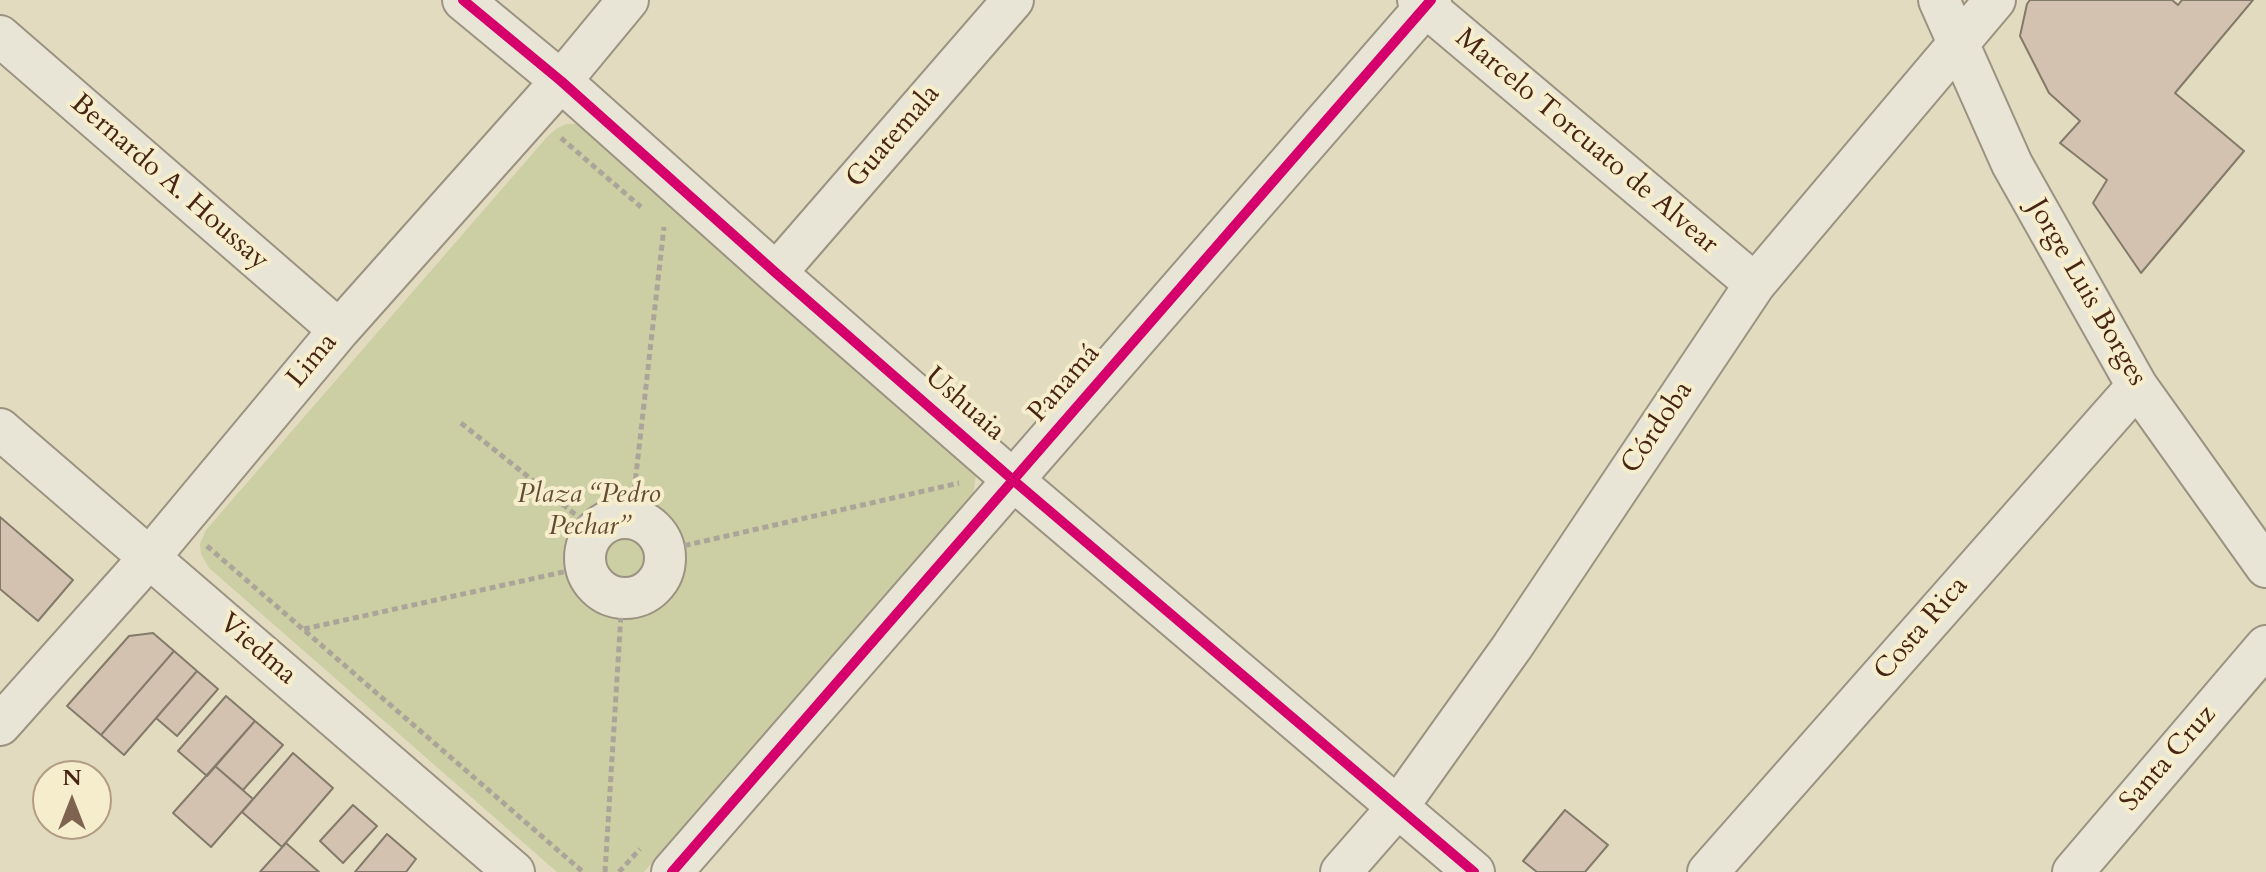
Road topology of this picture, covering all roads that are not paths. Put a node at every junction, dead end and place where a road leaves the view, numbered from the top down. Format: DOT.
graph roads {
  1 [pos="463,0"];
  2 [pos="628,0"];
  3 [pos="1013,0"];
  4 [pos="1939,0"];
  5 [pos="1995,0"];
  6 [pos="1425,2"];
  7 [pos="0,36"];
  8 [pos="1959,41"];
  9 [pos="561,81"];
  10 [pos="776,273"];
  11 [pos="1755,284"];
  12 [pos="339,330"];
  13 [pos="2137,386"];
  14 [pos="0,429"];
  15 [pos="1013,480"];
  16 [pos="149,558"];
  17 [pos="2266,567"];
  18 [pos="622,598"];
  19 [pos="2266,646"];
  20 [pos="0,725"];
  21 [pos="1397,808"];
  22 [pos="514,872"];
  23 [pos="672,872"];
  24 [pos="1341,872"];
  25 [pos="1474,872"];
  26 [pos="1708,872"];
  27 [pos="2073,872"];
  1 -- 9 [label="street, Ushuaia"];
  2 -- 9 [label="street, Lima"];
  3 -- 10 [label="street, Guatemala"];
  4 -- 8 [label="street, Jorge Luis Borges"];
  5 -- 8 [label="street, Córdoba"];
  6 -- 11 [label="street, Marcelo Torcuato de Alvear"];
  6 -- 15 [label="street, Panamá"];
  7 -- 12 [label="street, Bernardo A. Houssay"];
  8 -- 11 [label="street, Córdoba"];
  8 -- 13 [label="street, Jorge Luis Borges"];
  9 -- 10 [label="street, Ushuaia"];
  9 -- 12 [label="street, Lima"];
  10 -- 15 [label="street, Ushuaia"];
  11 -- 21 [label="street, Córdoba"];
  12 -- 16 [label="street, Lima"];
  13 -- 17 [label="street, Jorge Luis Borges"];
  13 -- 26 [label="street, Costa Rica"];
  14 -- 16 [label="street, Viedma"];
  15 -- 21 [label="street, Ushuaia"];
  15 -- 23 [label="street, Panamá"];
  16 -- 20 [label="street, Lima"];
  16 -- 22 [label="street, Viedma"];
  18 -- 18 [label="street"];
  19 -- 27 [label="street, Santa Cruz"];
  21 -- 24 [label="street, Córdoba"];
  21 -- 25 [label="street, Ushuaia"];
}
